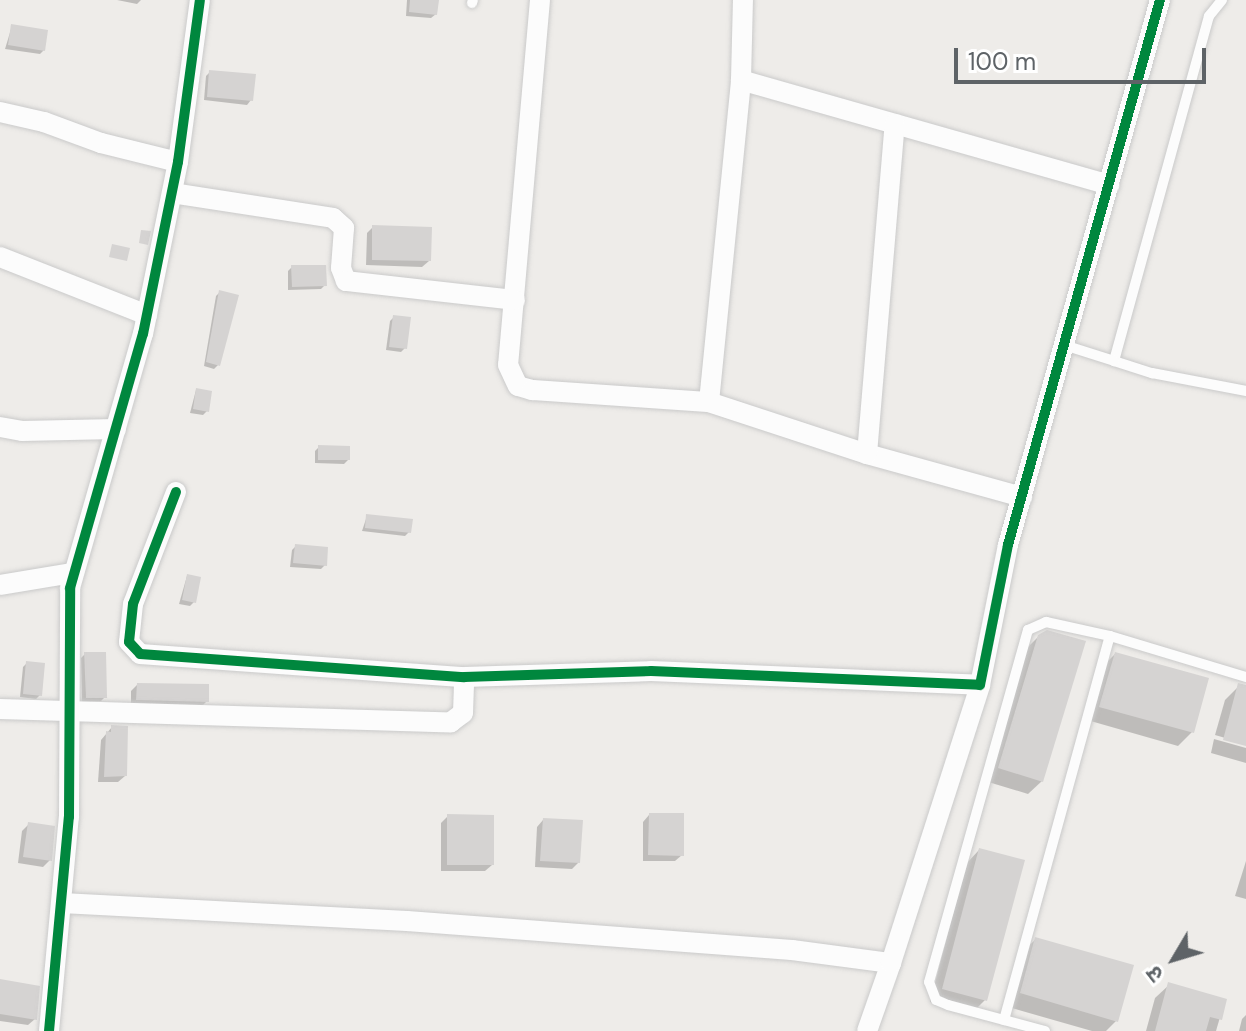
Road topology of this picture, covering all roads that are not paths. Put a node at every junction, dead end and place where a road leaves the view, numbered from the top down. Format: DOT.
graph roads {
  1 [pos="200,0"];
  2 [pos="540,0"];
  3 [pos="743,0"];
  4 [pos="1222,0"];
  5 [pos="1155,1"];
  6 [pos="741,80"];
  7 [pos="0,112"];
  8 [pos="895,124"];
  9 [pos="178,162"];
  10 [pos="1109,185"];
  11 [pos="172,193"];
  12 [pos="0,257"];
  13 [pos="515,300"];
  14 [pos="147,315"];
  15 [pos="1064,345"];
  16 [pos="1114,361"];
  17 [pos="1246,391"];
  18 [pos="709,402"];
  19 [pos="0,427"];
  20 [pos="116,429"];
  21 [pos="867,454"];
  22 [pos="176,492"];
  23 [pos="1022,497"];
  24 [pos="72,573"];
  25 [pos="0,585"];
  26 [pos="1110,636"];
  27 [pos="464,677"];
  28 [pos="1246,677"];
  29 [pos="980,685"];
  30 [pos="0,709"];
  31 [pos="68,713"];
  32 [pos="62,903"];
  33 [pos="891,963"];
  34 [pos="1004,1020"];
  35 [pos="49,1031"];
  36 [pos="867,1031"];
  37 [pos="1045,1031"];
  1 -- 9 [label="street"];
  2 -- 13 [label="street"];
  3 -- 6 [label="street"];
  4 -- 16 [label="lane"];
  5 -- 10 [label="street"];
  6 -- 8 [label="street"];
  6 -- 18 [label="street"];
  7 -- 9 [label="street"];
  8 -- 10 [label="street"];
  8 -- 21 [label="street"];
  9 -- 11 [label="street"];
  10 -- 15 [label="street"];
  11 -- 13 [label="street"];
  11 -- 14 [label="street"];
  12 -- 14 [label="street"];
  13 -- 18 [label="street"];
  14 -- 20 [label="street"];
  15 -- 16 [label="lane"];
  15 -- 23 [label="street"];
  16 -- 17 [label="lane"];
  18 -- 21 [label="street"];
  19 -- 20 [label="street"];
  20 -- 24 [label="street"];
  21 -- 23 [label="street"];
  22 -- 27 [label="street"];
  23 -- 29 [label="street"];
  24 -- 25 [label="street"];
  24 -- 31 [label="street"];
  26 -- 28 [label="lane"];
  26 -- 34 [label="lane"];
  26 -- 34 [label="lane"];
  27 -- 29 [label="street"];
  27 -- 31 [label="street"];
  29 -- 33 [label="street"];
  30 -- 31 [label="street"];
  31 -- 32 [label="street"];
  32 -- 33 [label="street"];
  32 -- 35 [label="street"];
  33 -- 36 [label="street"];
  34 -- 37 [label="lane"];
}
